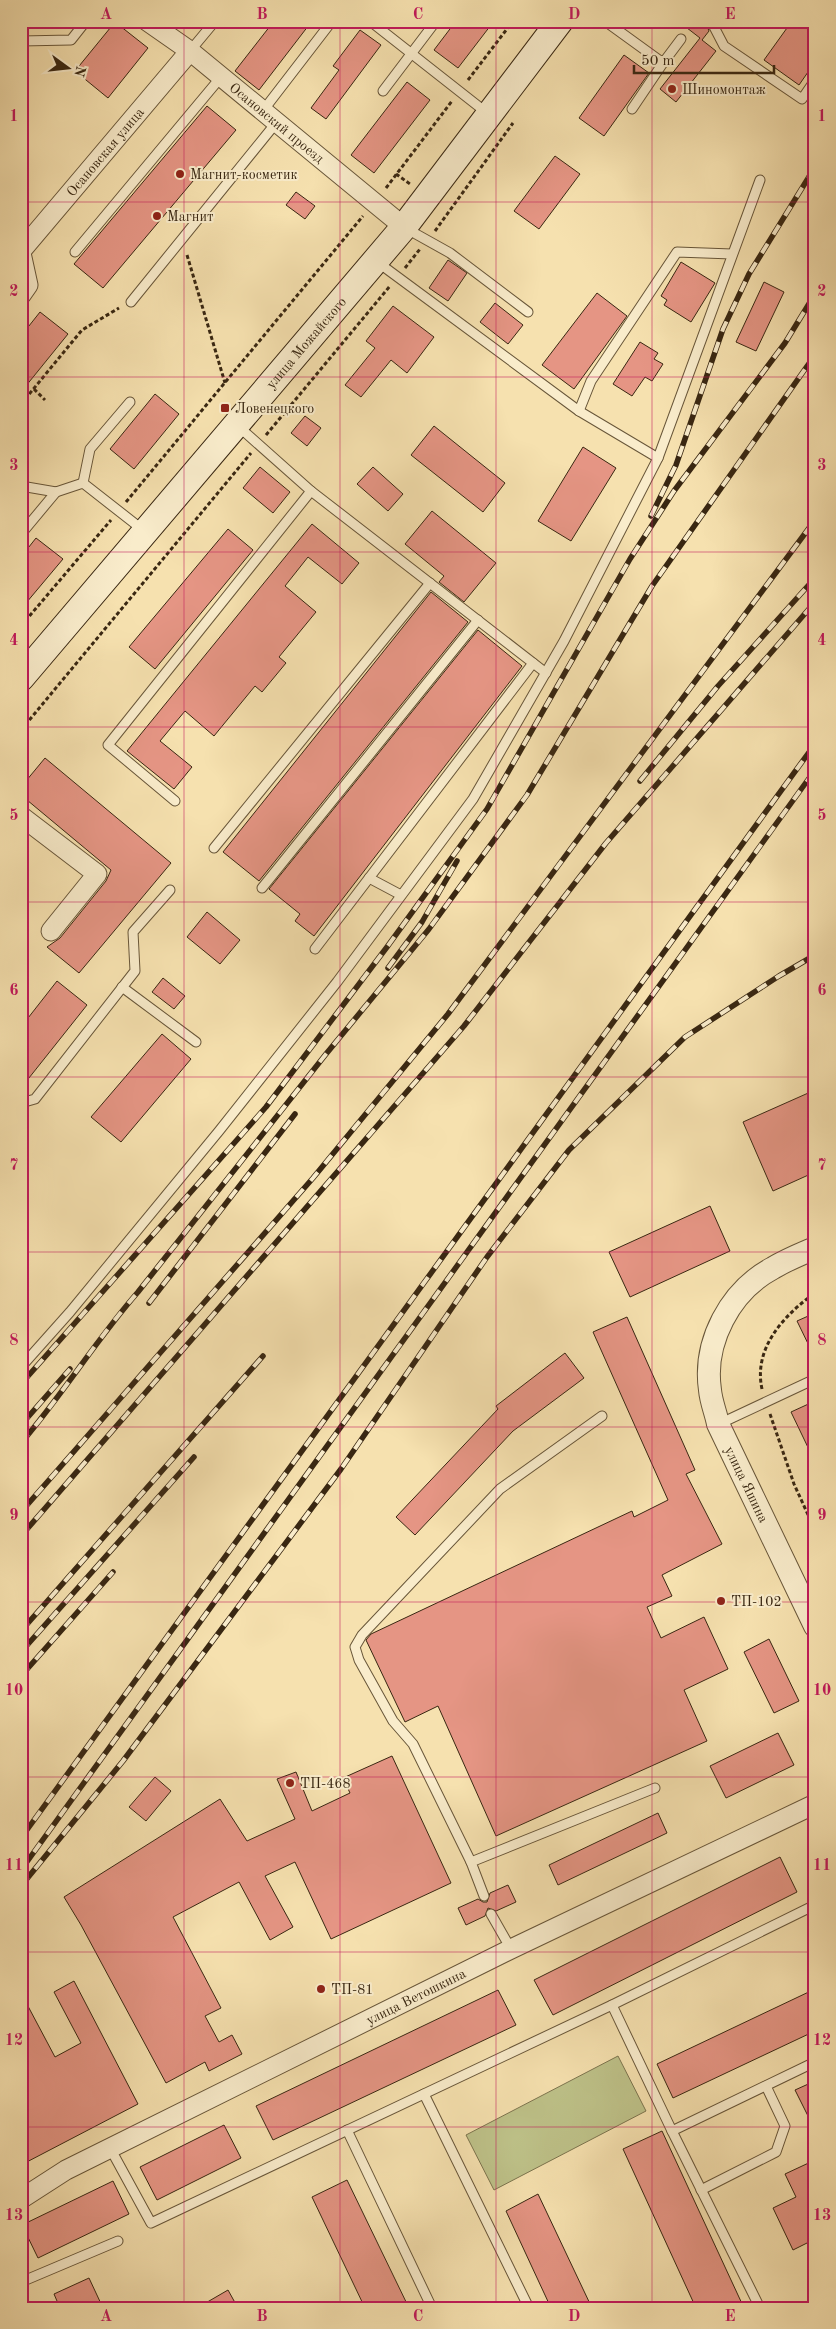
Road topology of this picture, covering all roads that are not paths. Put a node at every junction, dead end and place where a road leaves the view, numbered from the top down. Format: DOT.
graph roads {
  1 [pos="86,21"];
  2 [pos="147,21"];
  3 [pos="215,21"];
  4 [pos="332,21"];
  5 [pos="370,21"];
  6 [pos="436,21"];
  7 [pos="560,21"];
  8 [pos="605,21"];
  9 [pos="711,21"];
  10 [pos="681,38"];
  11 [pos="21,41"];
  12 [pos="190,52"];
  13 [pos="411,54"];
  14 [pos="663,64"];
  15 [pos="221,77"];
  16 [pos="815,80"];
  17 [pos="383,91"];
  18 [pos="632,109"];
  19 [pos="489,115"];
  20 [pos="269,117"];
  21 [pos="760,180"];
  22 [pos="404,227"];
  23 [pos="21,252"];
  24 [pos="75,252"];
  25 [pos="732,254"];
  26 [pos="376,261"];
  27 [pos="21,294"];
  28 [pos="131,302"];
  29 [pos="528,312"];
  30 [pos="130,402"];
  31 [pos="579,411"];
  32 [pos="237,425"];
  33 [pos="658,458"];
  34 [pos="83,483"];
  35 [pos="21,486"];
  36 [pos="311,491"];
  37 [pos="56,492"];
  38 [pos="145,532"];
  39 [pos="21,534"];
  40 [pos="430,582"];
  41 [pos="478,620"];
  42 [pos="534,663"];
  43 [pos="546,673"];
  44 [pos="21,678"];
  45 [pos="175,801"];
  46 [pos="21,816"];
  47 [pos="214,848"];
  48 [pos="369,878"];
  49 [pos="262,888"];
  50 [pos="170,890"];
  51 [pos="401,895"];
  52 [pos="51,931"];
  53 [pos="315,949"];
  54 [pos="122,987"];
  55 [pos="196,1042"];
  56 [pos="21,1102"];
  57 [pos="815,1248"];
  58 [pos="21,1366"];
  59 [pos="815,1379"];
  60 [pos="602,1416"];
  61 [pos="718,1424"];
  62 [pos="815,1626"];
  63 [pos="655,1788"];
  64 [pos="815,1804"];
  65 [pos="472,1862"];
  66 [pos="484,1896"];
  67 [pos="815,1904"];
  68 [pos="491,1914"];
  69 [pos="511,1949"];
  70 [pos="612,2005"];
  71 [pos="815,2062"];
  72 [pos="766,2086"];
  73 [pos="424,2094"];
  74 [pos="347,2130"];
  75 [pos="672,2130"];
  76 [pos="110,2148"];
  77 [pos="701,2190"];
  78 [pos="21,2199"];
  79 [pos="118,2241"];
  80 [pos="21,2282"];
  81 [pos="528,2306"];
  82 [pos="432,2308"];
  83 [pos="518,2308"];
  84 [pos="760,2308"];
  1 -- 11 [label="lane"];
  2 -- 12 [label="street, Осановский проезд"];
  3 -- 12 [label="lane"];
  4 -- 20 [label="lane"];
  5 -- 13 [label="lane"];
  6 -- 13 [label="lane"];
  7 -- 19 [label="main road, улица Можайского"];
  8 -- 14 [label="lane"];
  9 -- 16 [label="lane"];
  10 -- 14 [label="lane"];
  12 -- 15 [label="street, Осановский проезд"];
  12 -- 23 [label="street, Осановская улица"];
  13 -- 17 [label="lane"];
  13 -- 19 [label="lane"];
  14 -- 18 [label="lane"];
  15 -- 20 [label="street, Осановский проезд"];
  15 -- 24 [label="lane"];
  19 -- 22 [label="main road, улица Можайского"];
  20 -- 22 [label="street, Осановский проезд"];
  20 -- 28 [label="lane"];
  21 -- 25 [label="lane"];
  22 -- 26 [label="main road, улица Можайского"];
  22 -- 29 [label="lane"];
  23 -- 27 [label="street, Осановская улица"];
  25 -- 31 [label="lane"];
  25 -- 33 [label="lane"];
  26 -- 31 [label="lane"];
  26 -- 32 [label="main road, улица Можайского"];
  30 -- 34 [label="lane"];
  31 -- 33 [label="lane"];
  32 -- 36 [label="lane"];
  32 -- 38 [label="main road, улица Можайского"];
  33 -- 43 [label="lane"];
  34 -- 37 [label="lane"];
  34 -- 38 [label="lane"];
  35 -- 37 [label="lane"];
  36 -- 40 [label="lane"];
  36 -- 45 [label="lane"];
  37 -- 39 [label="lane"];
  38 -- 44 [label="main road, улица Можайского"];
  40 -- 41 [label="lane"];
  40 -- 47 [label="lane"];
  41 -- 42 [label="lane"];
  41 -- 49 [label="lane"];
  42 -- 43 [label="lane"];
  42 -- 48 [label="lane"];
  43 -- 51 [label="lane"];
  46 -- 52 [label="street"];
  48 -- 51 [label="lane"];
  48 -- 53 [label="lane"];
  50 -- 54 [label="lane"];
  51 -- 58 [label="lane"];
  54 -- 55 [label="lane"];
  54 -- 56 [label="lane"];
  57 -- 61 [label="street, улица Яшина"];
  59 -- 61 [label="lane"];
  60 -- 65 [label="lane"];
  61 -- 62 [label="street, улица Яшина"];
  63 -- 65 [label="lane"];
  64 -- 69 [label="street, улица Ветошкина"];
  65 -- 66 [label="lane"];
  67 -- 70 [label="lane"];
  68 -- 69 [label="lane"];
  69 -- 76 [label="street, улица Ветошкина"];
  70 -- 73 [label="lane"];
  70 -- 75 [label="lane"];
  71 -- 72 [label="lane"];
  72 -- 75 [label="lane"];
  72 -- 77 [label="lane"];
  73 -- 74 [label="lane"];
  73 -- 81 [label="lane"];
  74 -- 76 [label="lane"];
  74 -- 82 [label="lane"];
  75 -- 77 [label="lane"];
  76 -- 78 [label="street, улица Ветошкина"];
  77 -- 84 [label="lane"];
  79 -- 80 [label="lane"];
  81 -- 83 [label="lane"];
}
